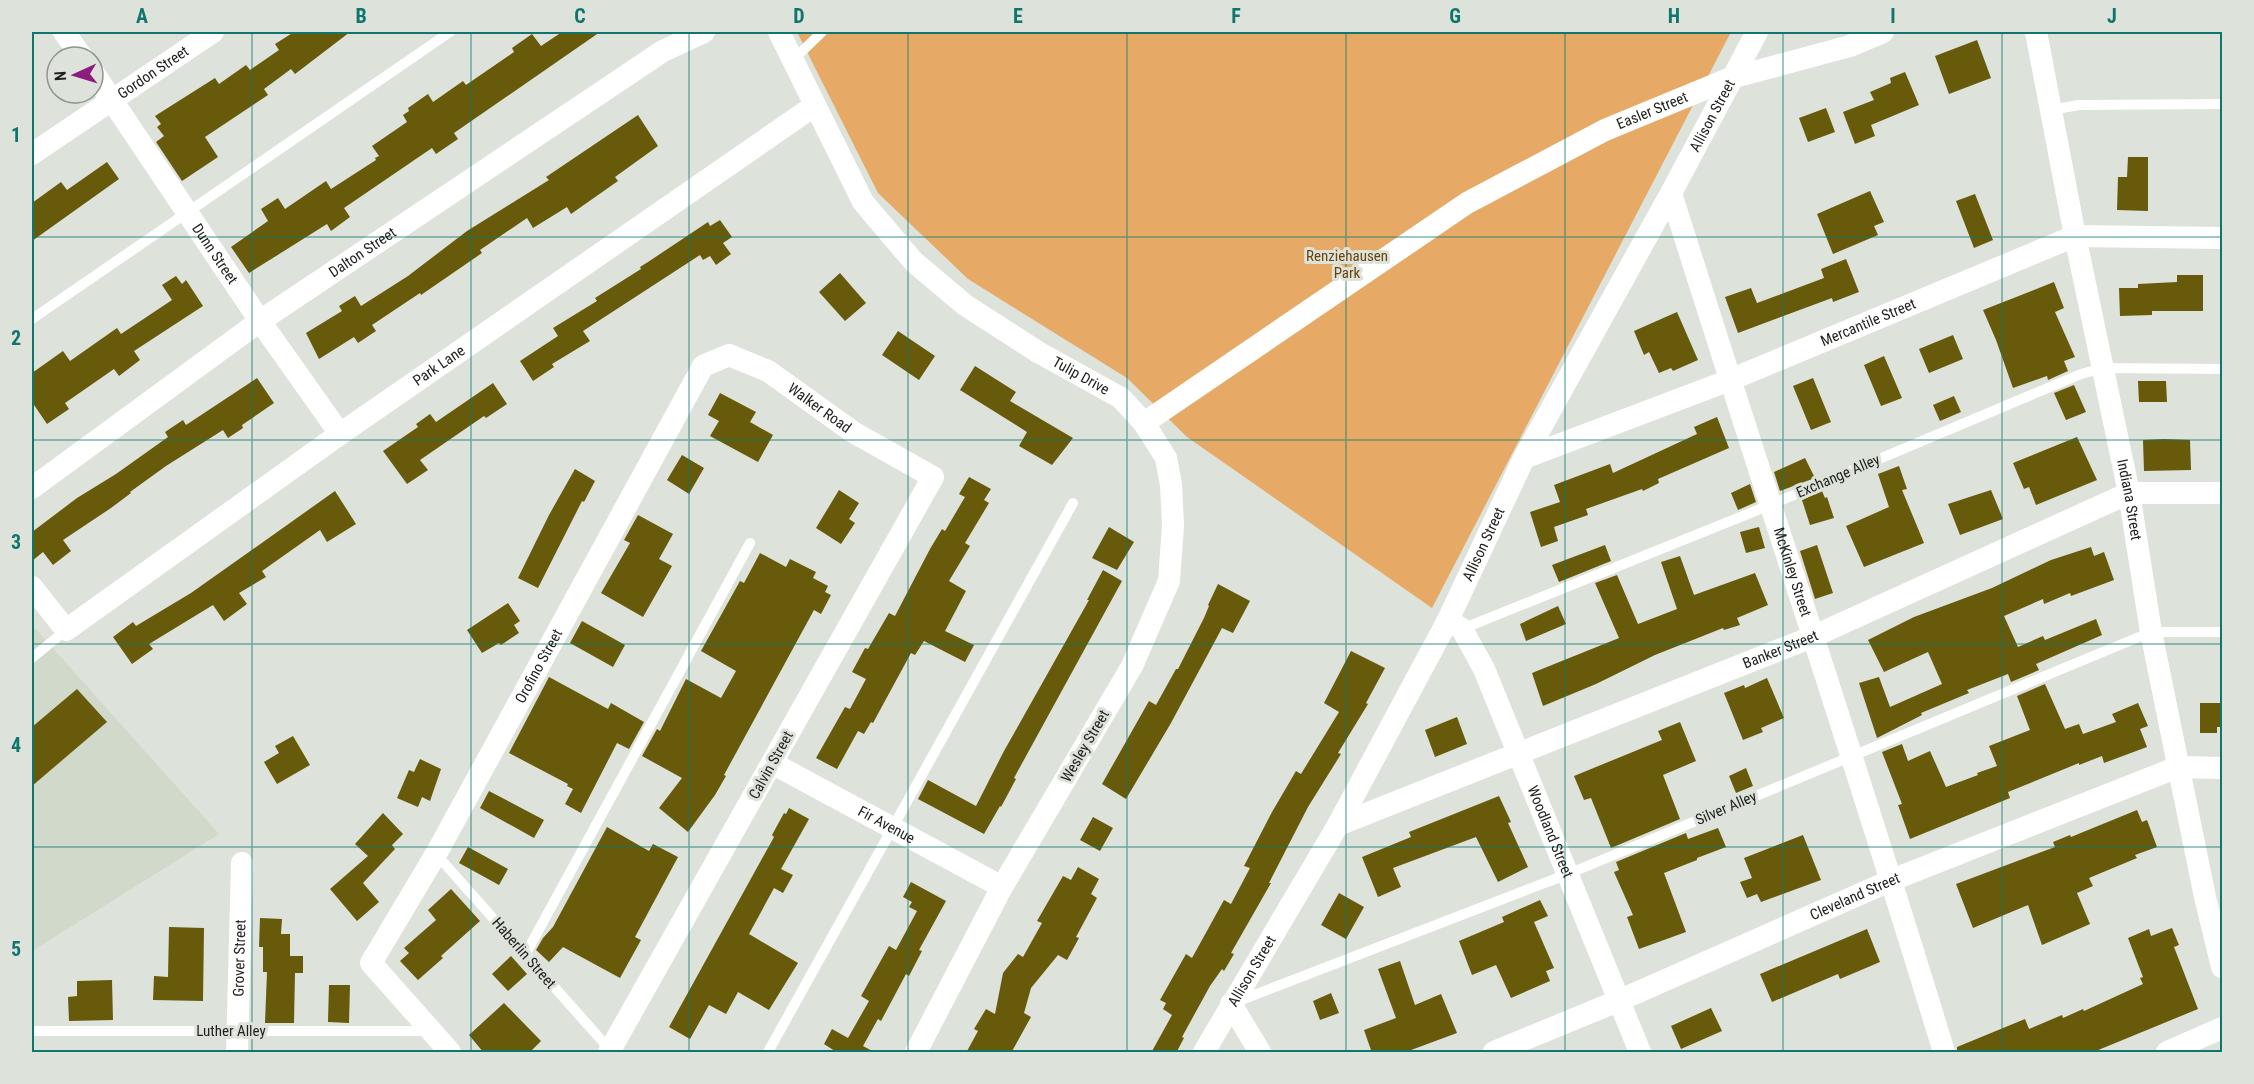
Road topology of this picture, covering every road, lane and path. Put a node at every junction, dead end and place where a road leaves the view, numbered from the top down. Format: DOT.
graph roads {
  1 [pos="64,32"];
  2 [pos="213,32"];
  3 [pos="450,32"];
  4 [pos="705,32"];
  5 [pos="780,32"];
  6 [pos="822,32"];
  7 [pos="1756,32"];
  8 [pos="1882,32"];
  9 [pos="2036,32"];
  10 [pos="73,45"];
  11 [pos="793,60"];
  12 [pos="1731,78"];
  13 [pos="105,89"];
  14 [pos="112,99"];
  15 [pos="2223,104"];
  16 [pos="814,106"];
  17 [pos="2050,110"];
  18 [pos="32,154"];
  19 [pos="1671,193"];
  20 [pos="187,212"];
  21 [pos="2075,236"];
  22 [pos="2223,238"];
  23 [pos="32,319"];
  24 [pos="260,321"];
  25 [pos="703,366"];
  26 [pos="2103,368"];
  27 [pos="2223,369"];
  28 [pos="1730,380"];
  29 [pos="1144,423"];
  30 [pos="340,434"];
  31 [pos="1524,458"];
  32 [pos="933,477"];
  33 [pos="32,488"];
  34 [pos="2128,493"];
  35 [pos="2223,493"];
  36 [pos="1073,503"];
  37 [pos="1770,505"];
  38 [pos="750,543"];
  39 [pos="32,587"];
  40 [pos="1455,625"];
  41 [pos="66,630"];
  42 [pos="2151,632"];
  43 [pos="2223,632"];
  44 [pos="1812,637"];
  45 [pos="32,658"];
  46 [pos="1520,755"];
  47 [pos="1851,756"];
  48 [pos="772,763"];
  49 [pos="2178,767"];
  50 [pos="2223,768"];
  51 [pos="1338,825"];
  52 [pos="893,828"];
  53 [pos="436,854"];
  54 [pos="242,863"];
  55 [pos="1568,873"];
  56 [pos="1892,880"];
  57 [pos="1002,887"];
  58 [pos="2214,897"];
  59 [pos="525,955"];
  60 [pos="2223,967"];
  61 [pos="1618,1001"];
  62 [pos="1231,1004"];
  63 [pos="2223,1028"];
  64 [pos="32,1031"];
  65 [pos="430,1031"];
  66 [pos="238,1042"];
  67 [pos="610,1052"];
  68 [pos="450,1053"];
  69 [pos="768,1053"];
  70 [pos="916,1053"];
  71 [pos="1204,1053"];
  72 [pos="1260,1053"];
  73 [pos="1494,1053"];
  74 [pos="1640,1053"];
  75 [pos="1944,1053"];
  76 [pos="2167,1053"];
  1 -- 10 [label="street"];
  2 -- 14 [label="street, Gordon Street"];
  3 -- 20 [label="lane"];
  4 -- 24 [label="street, Dalton Street"];
  5 -- 11 [label="street, Tulip Drive"];
  6 -- 11 [label="lane"];
  7 -- 12 [label="street, Allison Street"];
  8 -- 12 [label="street, Easler Street"];
  9 -- 17 [label="street, Indiana Street"];
  11 -- 16 [label="street, Tulip Drive"];
  12 -- 19 [label="street, Allison Street"];
  12 -- 29 [label="street, Easler Street"];
  13 -- 14 [label="street, Dunn Street"];
  14 -- 18 [label="street, Gordon Street"];
  14 -- 20 [label="street, Dunn Street"];
  15 -- 17 [label="lane"];
  16 -- 29 [label="street, Tulip Drive"];
  16 -- 30 [label="street, Park Lane"];
  17 -- 21 [label="street, Indiana Street"];
  19 -- 28 [label="street, McKinley Street"];
  19 -- 31 [label="street, Allison Street"];
  20 -- 23 [label="lane"];
  20 -- 24 [label="street, Dunn Street"];
  21 -- 22 [label="street, Mercantile Street"];
  21 -- 26 [label="street, Indiana Street"];
  21 -- 28 [label="street, Mercantile Street"];
  24 -- 30 [label="street, Dunn Street"];
  24 -- 33 [label="street, Dalton Street"];
  25 -- 32 [label="street, Walker Road"];
  25 -- 53 [label="street, Orofino Street"];
  26 -- 27 [label="lane, Exchange Alley"];
  26 -- 34 [label="street, Indiana Street"];
  26 -- 37 [label="lane, Exchange Alley"];
  28 -- 31 [label="street, Mercantile Street"];
  28 -- 37 [label="street, McKinley Street"];
  29 -- 57 [label="street, Wesley Street"];
  30 -- 41 [label="street, Park Lane"];
  31 -- 40 [label="street, Allison Street"];
  32 -- 48 [label="street, Calvin Street"];
  34 -- 35 [label="street, Banker Street"];
  34 -- 42 [label="street, Indiana Street"];
  34 -- 44 [label="street, Banker Street"];
  36 -- 52 [label="lane"];
  37 -- 40 [label="lane, Exchange Alley"];
  37 -- 44 [label="street, McKinley Street"];
  38 -- 59 [label="lane"];
  39 -- 41 [label="street"];
  40 -- 46 [label="street, Woodland Street"];
  40 -- 51 [label="street, Allison Street"];
  41 -- 45 [label="lane"];
  42 -- 43 [label="lane, Silver Alley"];
  42 -- 47 [label="lane, Silver Alley"];
  42 -- 49 [label="street, Indiana Street"];
  44 -- 46 [label="street, Banker Street"];
  44 -- 47 [label="street, McKinley Street"];
  46 -- 51 [label="street, Banker Street"];
  46 -- 55 [label="street, Woodland Street"];
  47 -- 55 [label="lane, Silver Alley"];
  47 -- 56 [label="street, McKinley Street"];
  48 -- 52 [label="street, Fir Avenue"];
  48 -- 67 [label="street, Calvin Street"];
  49 -- 50 [label="street, Cleveland Street"];
  49 -- 56 [label="street, Cleveland Street"];
  49 -- 58 [label="street, Indiana Street"];
  51 -- 62 [label="street, Allison Street"];
  52 -- 57 [label="street, Fir Avenue"];
  52 -- 69 [label="lane"];
  53 -- 59 [label="lane, Haberlin Street"];
  53 -- 65 [label="street, Orofino Street"];
  54 -- 66 [label="street, Grover Street"];
  55 -- 61 [label="street, Woodland Street"];
  55 -- 62 [label="lane, Silver Alley"];
  56 -- 61 [label="street, Cleveland Street"];
  56 -- 75 [label="street, McKinley Street"];
  57 -- 70 [label="street, Wesley Street"];
  58 -- 60 [label="street, Indiana Street"];
  59 -- 67 [label="lane, Haberlin Street"];
  61 -- 73 [label="street, Cleveland Street"];
  61 -- 74 [label="street, Woodland Street"];
  62 -- 71 [label="street, Allison Street"];
  62 -- 72 [label="street"];
  63 -- 76 [label="street"];
  64 -- 66 [label="lane, Luther Alley"];
  65 -- 66 [label="lane, Luther Alley"];
  65 -- 68 [label="street"];
}
